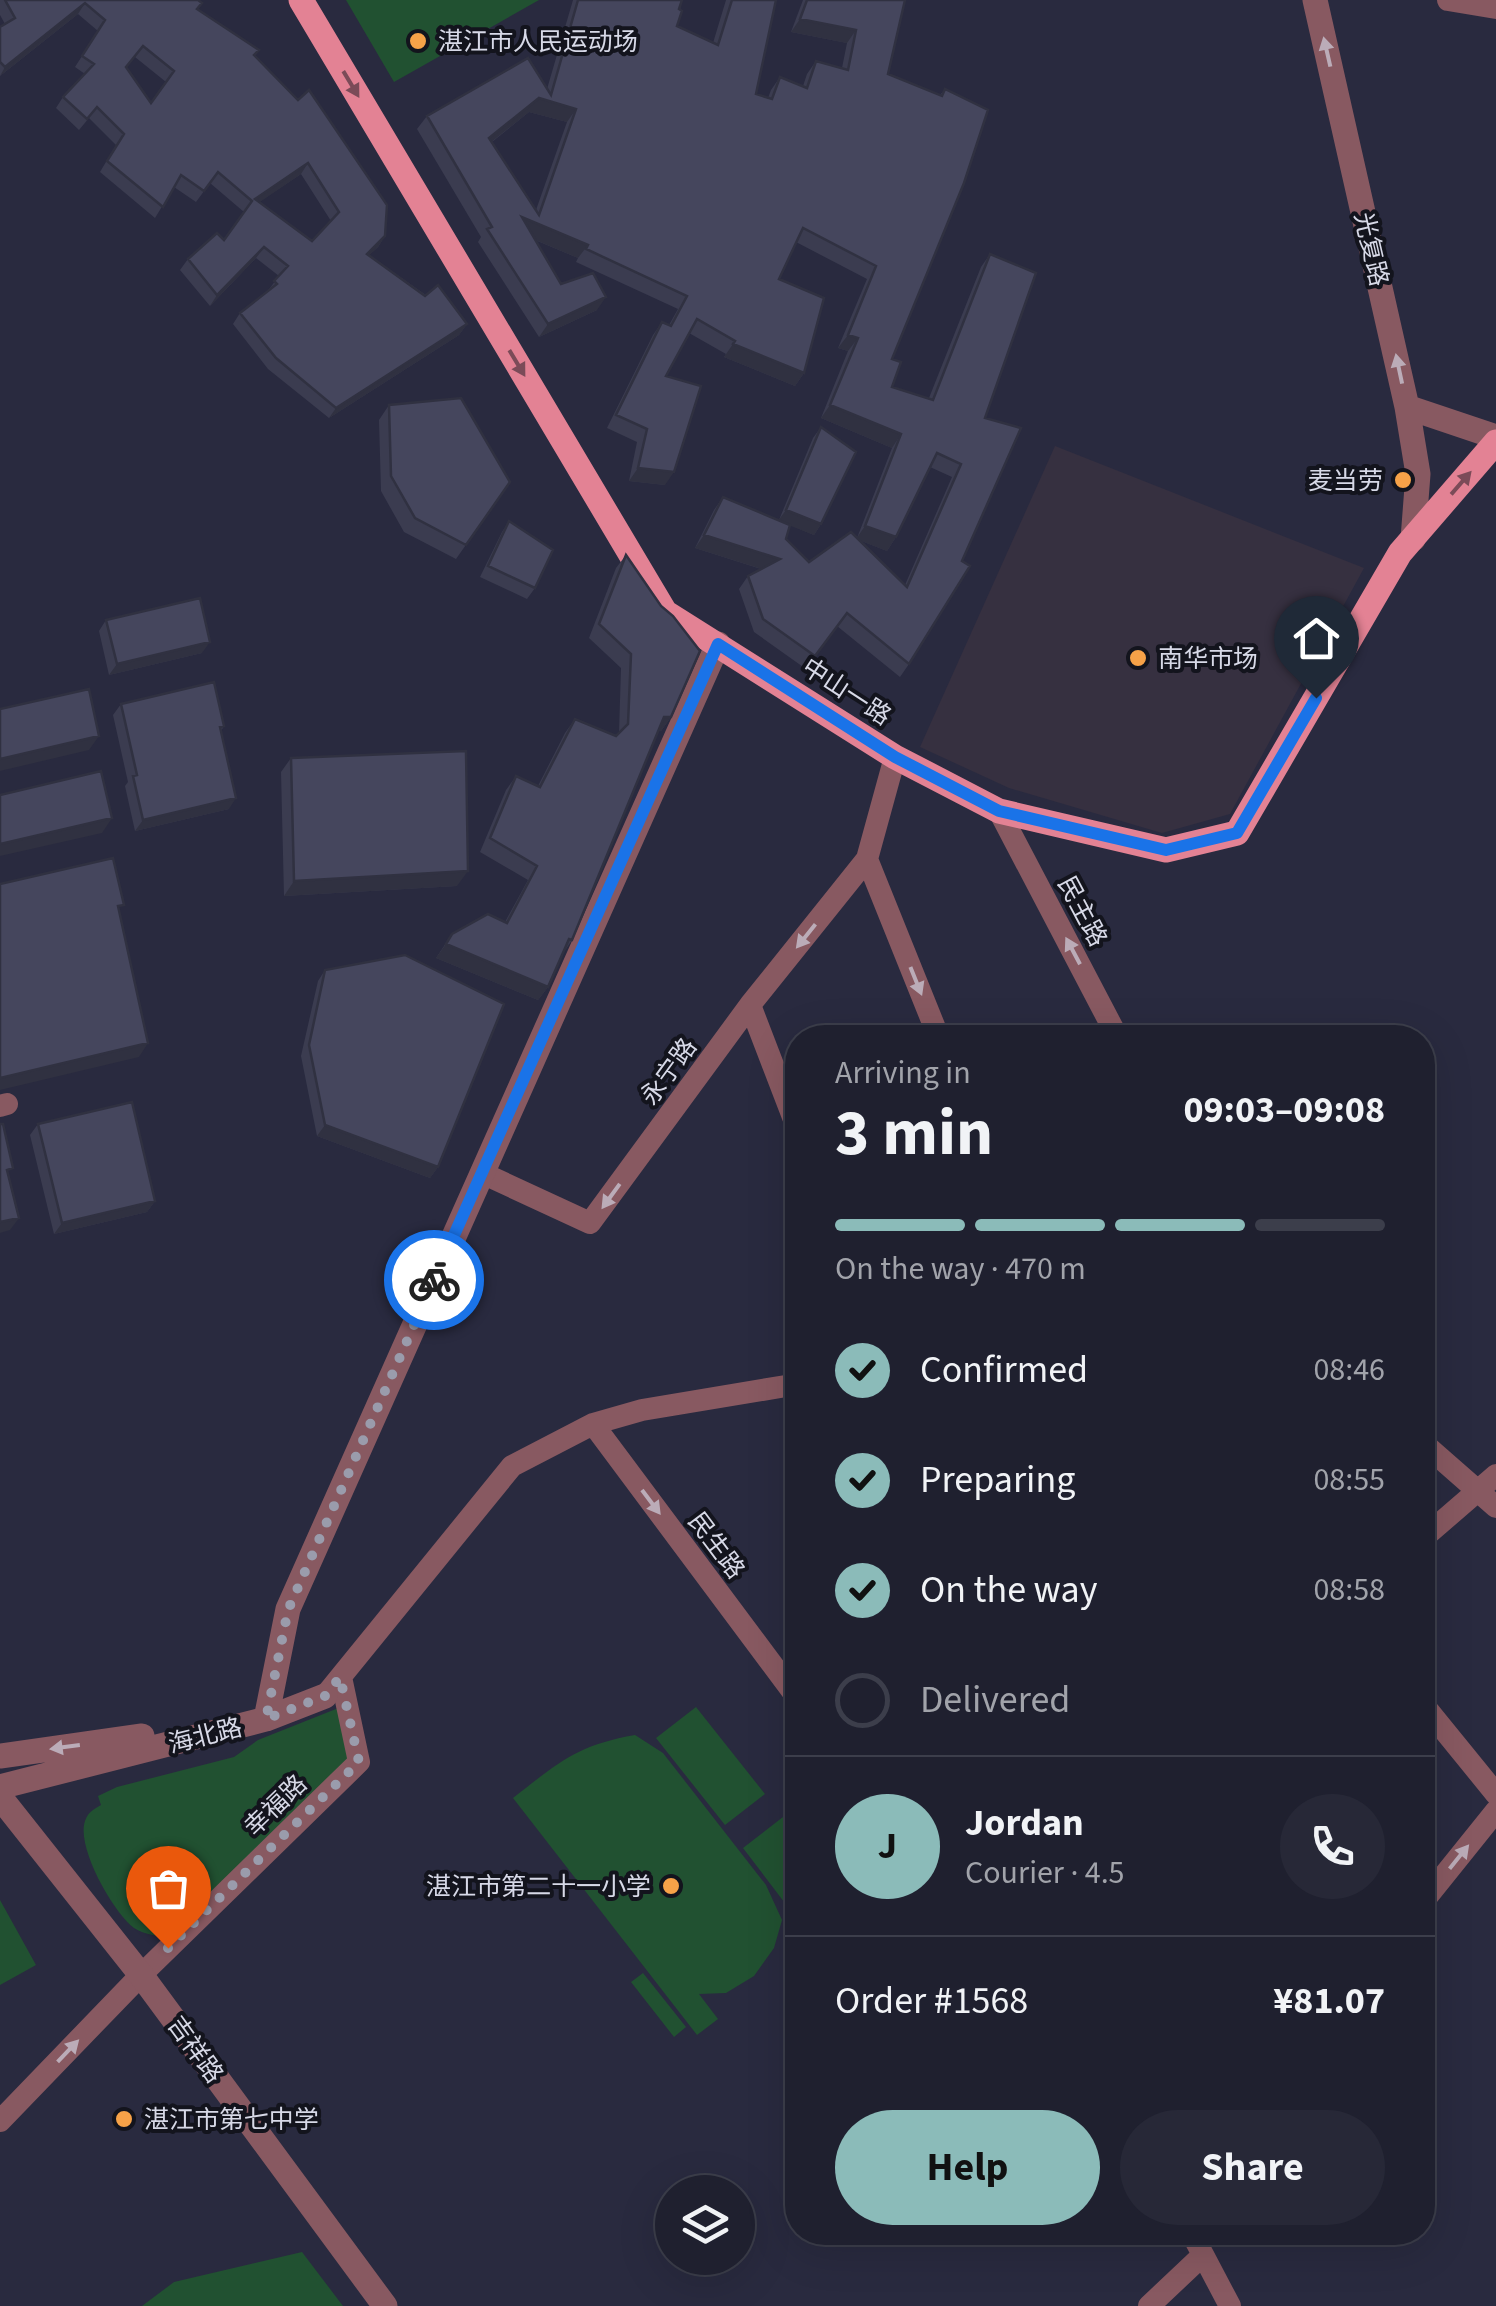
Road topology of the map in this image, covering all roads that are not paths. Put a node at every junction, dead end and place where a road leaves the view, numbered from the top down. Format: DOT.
graph roads {
  1 [pos="301,0"];
  2 [pos="1315,0"];
  3 [pos="1448,0"];
  4 [pos="1496,8"];
  5 [pos="1407,407"];
  6 [pos="1496,440"];
  7 [pos="1413,538"];
  8 [pos="718,644"];
  9 [pos="895,757"];
  10 [pos="999,811"];
  11 [pos="867,860"];
  12 [pos="750,1005"];
  13 [pos="933,1025"];
  14 [pos="1111,1025"];
  15 [pos="785,1096"];
  16 [pos="482,1174"];
  17 [pos="785,1392"];
  18 [pos="593,1424"];
  19 [pos="1435,1453"];
  20 [pos="1496,1475"];
  21 [pos="1487,1499"];
  22 [pos="1435,1530"];
  23 [pos="785,1682"];
  24 [pos="333,1686"];
  25 [pos="266,1719"];
  26 [pos="1435,1719"];
  27 [pos="0,1756"];
  28 [pos="0,1788"];
  29 [pos="1496,1794"];
  30 [pos="0,1796"];
  31 [pos="1496,1811"];
  32 [pos="1435,1887"];
  33 [pos="141,1975"];
  34 [pos="0,2121"];
  35 [pos="1197,2245"];
  36 [pos="1203,2255"];
  37 [pos="385,2306"];
  38 [pos="1149,2306"];
  39 [pos="1230,2306"];
  1 -- 8 [label="main road, 中山一路, one-way"];
  5 -- 2 [label="street, 光复路, one-way"];
  3 -- 4 [label="street"];
  5 -- 6 [label="street"];
  5 -- 7 [label="street, 光复路"];
  7 -- 6 [label="main road, 中山一路, one-way"];
  7 -- 10 [label="main road, 中山一路"];
  8 -- 9 [label="main road, 中山一路"];
  8 -- 16 [label="street"];
  9 -- 10 [label="main road, 中山一路"];
  9 -- 11 [label="street"];
  14 -- 10 [label="street, 民主路, one-way"];
  11 -- 12 [label="street, 永宁路, one-way"];
  11 -- 13 [label="street, one-way"];
  12 -- 15 [label="street"];
  12 -- 16 [label="street, 永宁路, one-way"];
  16 -- 25 [label="street"];
  17 -- 18 [label="street"];
  18 -- 23 [label="street, 民生路, one-way"];
  18 -- 24 [label="street"];
  19 -- 21 [label="street"];
  20 -- 21 [label="street"];
  21 -- 22 [label="street"];
  24 -- 25 [label="street"];
  24 -- 33 [label="street, 幸福路"];
  25 -- 27 [label="street, 海北路, one-way"];
  25 -- 28 [label="street, 海北路"];
  26 -- 29 [label="street"];
  30 -- 33 [label="street, 吉祥路"];
  32 -- 31 [label="street, one-way"];
  34 -- 33 [label="street, 幸福路, one-way"];
  33 -- 37 [label="street, 吉祥路"];
  35 -- 36 [label="street"];
  36 -- 38 [label="street"];
  36 -- 39 [label="street"];
}
